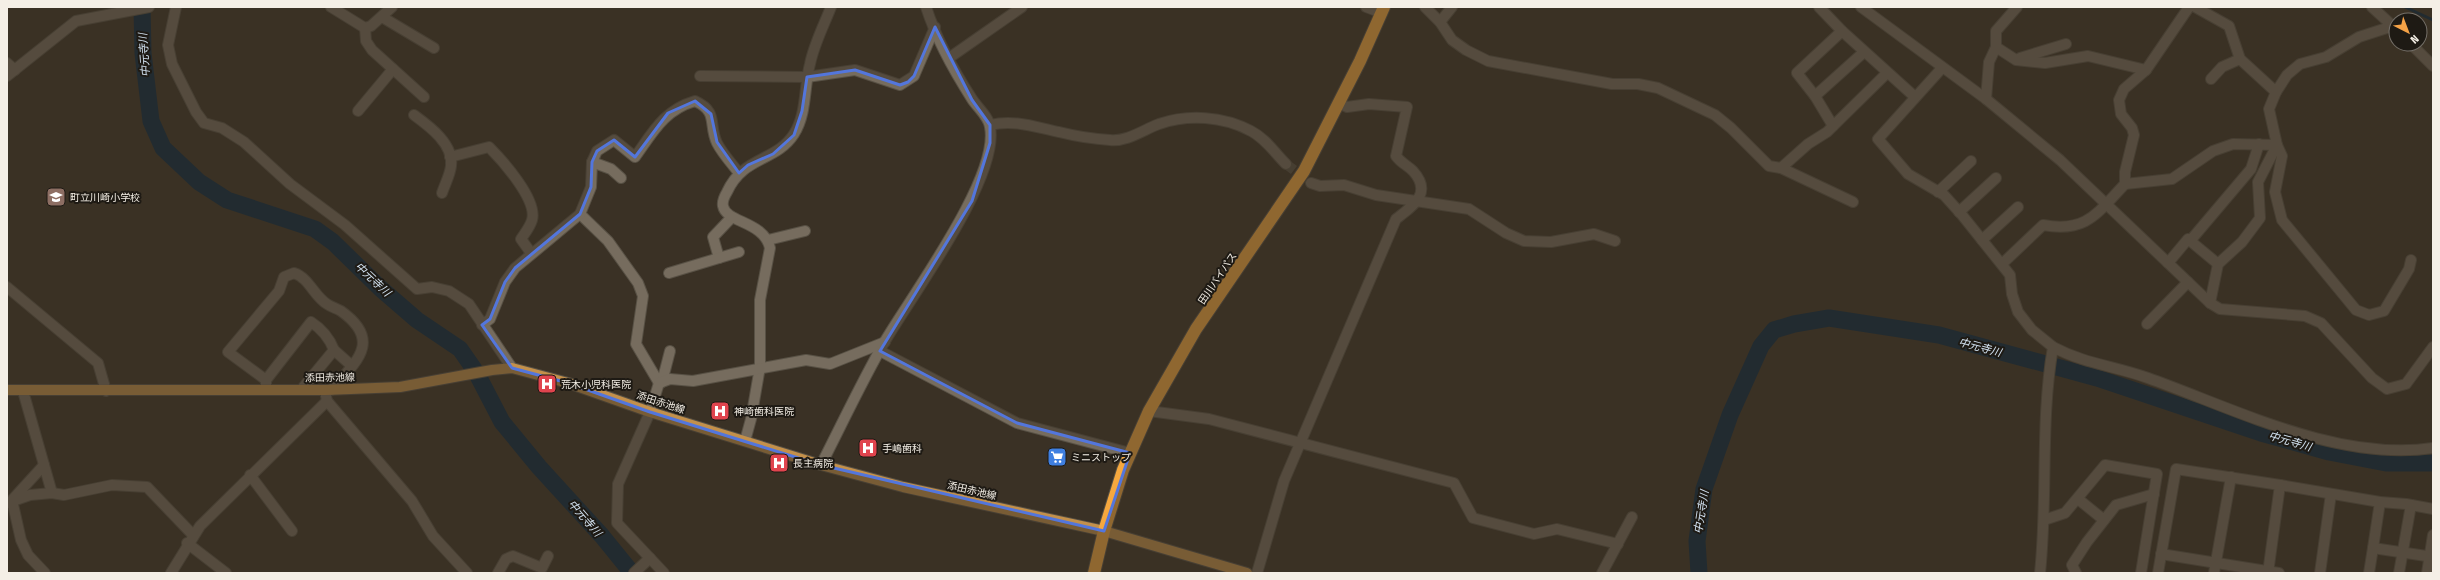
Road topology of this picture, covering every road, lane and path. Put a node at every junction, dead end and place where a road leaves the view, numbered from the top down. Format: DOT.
graph roads {
  1 [pos="149,7"];
  2 [pos="176,7"];
  3 [pos="331,7"];
  4 [pos="392,7"];
  5 [pos="831,7"];
  6 [pos="926,7"];
  7 [pos="1022,7"];
  8 [pos="1366,7"];
  9 [pos="1426,7"];
  10 [pos="1452,7"];
  11 [pos="1819,7"];
  12 [pos="1861,7"];
  13 [pos="2017,7"];
  14 [pos="2189,7"];
  15 [pos="2195,7"];
  16 [pos="2372,7"];
  17 [pos="1383,10"];
  18 [pos="382,17"];
  19 [pos="1440,22"];
  20 [pos="2388,22"];
  21 [pos="365,28"];
  22 [pos="935,28"];
  23 [pos="2388,30"];
  24 [pos="1842,31"];
  25 [pos="2066,44"];
  26 [pos="434,48"];
  27 [pos="1996,48"];
  28 [pos="1864,52"];
  29 [pos="2419,52"];
  30 [pos="949,58"];
  31 [pos="2240,59"];
  32 [pos="2016,60"];
  33 [pos="7,63"];
  34 [pos="2433,66"];
  35 [pos="1942,68"];
  36 [pos="393,69"];
  37 [pos="2146,70"];
  38 [pos="11,73"];
  39 [pos="1887,73"];
  40 [pos="700,76"];
  41 [pos="807,77"];
  42 [pos="2212,79"];
  43 [pos="2276,92"];
  44 [pos="1815,96"];
  45 [pos="1915,96"];
  46 [pos="424,97"];
  47 [pos="1986,100"];
  48 [pos="1338,103"];
  49 [pos="358,111"];
  50 [pos="414,115"];
  51 [pos="990,125"];
  52 [pos="1833,126"];
  53 [pos="2259,144"];
  54 [pos="2277,144"];
  55 [pos="450,157"];
  56 [pos="1971,160"];
  57 [pos="592,162"];
  58 [pos="1286,164"];
  59 [pos="1780,168"];
  60 [pos="739,173"];
  61 [pos="621,178"];
  62 [pos="1996,178"];
  63 [pos="1312,183"];
  64 [pos="2125,184"];
  65 [pos="1938,192"];
  66 [pos="442,193"];
  67 [pos="1418,202"];
  68 [pos="1853,202"];
  69 [pos="2105,205"];
  70 [pos="2018,207"];
  71 [pos="1959,212"];
  72 [pos="580,214"];
  73 [pos="732,216"];
  74 [pos="805,230"];
  75 [pos="768,240"];
  76 [pos="1982,240"];
  77 [pos="1615,241"];
  78 [pos="2190,241"];
  79 [pos="739,252"];
  80 [pos="531,253"];
  81 [pos="719,258"];
  82 [pos="2411,260"];
  83 [pos="2168,263"];
  84 [pos="2002,264"];
  85 [pos="2218,264"];
  86 [pos="669,273"];
  87 [pos="2188,282"];
  88 [pos="7,287"];
  89 [pos="2210,303"];
  90 [pos="2147,324"];
  91 [pos="482,325"];
  92 [pos="883,346"];
  93 [pos="2433,347"];
  94 [pos="334,350"];
  95 [pos="670,351"];
  96 [pos="2052,351"];
  97 [pos="352,366"];
  98 [pos="760,367"];
  99 [pos="512,368"];
  100 [pos="660,383"];
  101 [pos="266,385"];
  102 [pos="7,390"];
  103 [pos="301,390"];
  104 [pos="328,390"];
  105 [pos="23,391"];
  106 [pos="106,391"];
  107 [pos="327,402"];
  108 [pos="650,412"];
  109 [pos="1149,412"];
  110 [pos="745,441"];
  111 [pos="1302,442"];
  112 [pos="2433,448"];
  113 [pos="1130,453"];
  114 [pos="44,465"];
  115 [pos="821,465"];
  116 [pos="250,475"];
  117 [pos="2231,477"];
  118 [pos="2280,485"];
  119 [pos="2154,492"];
  120 [pos="2172,492"];
  121 [pos="52,493"];
  122 [pos="2332,494"];
  123 [pos="2078,499"];
  124 [pos="9,501"];
  125 [pos="2380,502"];
  126 [pos="2411,505"];
  127 [pos="2433,509"];
  128 [pos="1632,517"];
  129 [pos="2044,520"];
  130 [pos="2104,520"];
  131 [pos="292,531"];
  132 [pos="1104,531"];
  133 [pos="2433,535"];
  134 [pos="190,539"];
  135 [pos="1618,544"];
  136 [pos="2373,548"];
  137 [pos="2403,552"];
  138 [pos="2161,554"];
  139 [pos="548,556"];
  140 [pos="2431,556"];
  141 [pos="650,558"];
  142 [pos="2215,568"];
  143 [pos="541,571"];
  144 [pos="2141,572"];
  145 [pos="2268,572"];
  146 [pos="45,573"];
  147 [pos="170,573"];
  148 [pos="226,573"];
  149 [pos="467,573"];
  150 [pos="498,573"];
  151 [pos="634,573"];
  152 [pos="664,573"];
  153 [pos="1094,573"];
  154 [pos="1247,573"];
  155 [pos="1257,573"];
  156 [pos="1602,573"];
  157 [pos="2040,573"];
  158 [pos="2076,573"];
  159 [pos="2158,573"];
  160 [pos="2279,573"];
  161 [pos="2320,573"];
  162 [pos="2369,573"];
  163 [pos="2399,573"];
  164 [pos="2427,573"];
  1 -- 38 [label="street"];
  2 -- 91 [label="street"];
  3 -- 21 [label="street"];
  4 -- 18 [label="street"];
  5 -- 41 [label="street"];
  6 -- 22 [label="street"];
  7 -- 30 [label="street"];
  8 -- 17 [label="street"];
  9 -- 19 [label="street"];
  10 -- 19 [label="street"];
  11 -- 24 [label="street"];
  12 -- 35 [label="street"];
  13 -- 27 [label="street"];
  14 -- 37 [label="street"];
  15 -- 31 [label="street"];
  16 -- 20 [label="street"];
  17 -- 48 [label="highway, 田川バイパス"];
  18 -- 21 [label="street"];
  18 -- 26 [label="street"];
  19 -- 59 [label="street"];
  21 -- 36 [label="street"];
  22 -- 30 [label="street"];
  22 -- 41 [label="street"];
  23 -- 43 [label="street"];
  24 -- 28 [label="street"];
  24 -- 44 [label="street"];
  25 -- 32 [label="street"];
  27 -- 32 [label="street"];
  27 -- 47 [label="street"];
  28 -- 39 [label="street"];
  28 -- 44 [label="street"];
  29 -- 34 [label="street"];
  30 -- 51 [label="street"];
  31 -- 42 [label="street"];
  31 -- 43 [label="street"];
  32 -- 37 [label="street"];
  33 -- 38 [label="street"];
  35 -- 45 [label="street"];
  35 -- 47 [label="street"];
  36 -- 46 [label="street"];
  36 -- 49 [label="street"];
  37 -- 64 [label="street"];
  39 -- 45 [label="street"];
  39 -- 52 [label="street"];
  40 -- 41 [label="street"];
  41 -- 60 [label="street"];
  43 -- 54 [label="street"];
  44 -- 52 [label="street"];
  45 -- 65 [label="street"];
  47 -- 69 [label="street"];
  48 -- 67 [label="street"];
  48 -- 109 [label="highway, 田川バイパス"];
  50 -- 55 [label="street"];
  51 -- 58 [label="street"];
  51 -- 92 [label="street"];
  52 -- 59 [label="street"];
  53 -- 54 [label="street"];
  53 -- 64 [label="street"];
  53 -- 78 [label="street"];
  54 -- 82 [label="street"];
  54 -- 85 [label="street"];
  55 -- 66 [label="street"];
  55 -- 80 [label="street"];
  56 -- 65 [label="street"];
  57 -- 60 [label="street"];
  57 -- 61 [label="street"];
  57 -- 72 [label="street"];
  59 -- 68 [label="street"];
  60 -- 73 [label="street"];
  62 -- 71 [label="street"];
  63 -- 67 [label="street"];
  64 -- 69 [label="street"];
  65 -- 71 [label="street"];
  67 -- 77 [label="street"];
  67 -- 111 [label="street"];
  69 -- 83 [label="street"];
  69 -- 84 [label="street"];
  70 -- 76 [label="street"];
  71 -- 76 [label="street"];
  72 -- 80 [label="street"];
  72 -- 100 [label="street"];
  73 -- 75 [label="street"];
  73 -- 81 [label="street"];
  74 -- 75 [label="street"];
  75 -- 98 [label="street"];
  76 -- 84 [label="street"];
  78 -- 83 [label="street"];
  78 -- 85 [label="street"];
  79 -- 81 [label="street"];
  80 -- 91 [label="street"];
  81 -- 86 [label="street"];
  83 -- 87 [label="street"];
  84 -- 96 [label="street"];
  85 -- 89 [label="street"];
  87 -- 89 [label="street"];
  87 -- 90 [label="street"];
  88 -- 106 [label="street"];
  89 -- 93 [label="street"];
  91 -- 99 [label="street"];
  92 -- 98 [label="street"];
  92 -- 113 [label="street"];
  92 -- 115 [label="street"];
  94 -- 97 [label="street"];
  94 -- 101 [label="street"];
  94 -- 103 [label="street"];
  95 -- 100 [label="street"];
  96 -- 112 [label="street"];
  96 -- 129 [label="street"];
  97 -- 101 [label="street"];
  97 -- 104 [label="street"];
  98 -- 100 [label="street"];
  98 -- 110 [label="street"];
  99 -- 104 [label="main road, 添田赤池線"];
  99 -- 108 [label="main road, 添田赤池線"];
  100 -- 108 [label="street"];
  101 -- 103 [label="main road, 添田赤池線"];
  101 -- 106 [label="main road, 添田赤池線"];
  102 -- 105 [label="main road, 添田赤池線"];
  103 -- 104 [label="main road, 添田赤池線"];
  104 -- 107 [label="street"];
  105 -- 106 [label="main road, 添田赤池線"];
  105 -- 114 [label="street"];
  107 -- 116 [label="street"];
  107 -- 149 [label="street"];
  108 -- 110 [label="main road, 添田赤池線"];
  108 -- 141 [label="street"];
  109 -- 111 [label="street"];
  109 -- 113 [label="highway, 田川バイパス"];
  110 -- 115 [label="main road, 添田赤池線"];
  111 -- 135 [label="street"];
  111 -- 155 [label="street"];
  113 -- 132 [label="highway, 田川バイパス"];
  114 -- 121 [label="street"];
  114 -- 124 [label="street"];
  115 -- 132 [label="main road, 添田赤池線"];
  116 -- 131 [label="street"];
  116 -- 134 [label="street"];
  117 -- 118 [label="street"];
  117 -- 120 [label="street"];
  117 -- 142 [label="street"];
  118 -- 122 [label="street"];
  118 -- 145 [label="street"];
  119 -- 120 [label="street"];
  119 -- 123 [label="street"];
  119 -- 130 [label="street"];
  119 -- 144 [label="street"];
  120 -- 138 [label="street"];
  121 -- 124 [label="street"];
  121 -- 134 [label="street"];
  122 -- 125 [label="street"];
  122 -- 161 [label="street"];
  123 -- 129 [label="street"];
  123 -- 130 [label="street"];
  124 -- 146 [label="street"];
  125 -- 126 [label="street"];
  125 -- 136 [label="street"];
  126 -- 127 [label="street"];
  126 -- 137 [label="street"];
  128 -- 135 [label="street"];
  129 -- 157 [label="street"];
  130 -- 158 [label="street"];
  132 -- 153 [label="highway, 田川バイパス"];
  132 -- 154 [label="main road, 添田赤池線"];
  133 -- 140 [label="street"];
  134 -- 147 [label="street"];
  134 -- 148 [label="street"];
  135 -- 156 [label="street"];
  136 -- 137 [label="street"];
  136 -- 162 [label="street"];
  137 -- 140 [label="street"];
  137 -- 163 [label="street"];
  138 -- 142 [label="street"];
  138 -- 159 [label="street"];
  139 -- 143 [label="street"];
  140 -- 164 [label="street"];
  141 -- 151 [label="street"];
  141 -- 152 [label="street"];
  142 -- 145 [label="street"];
  143 -- 150 [label="street"];
  145 -- 160 [label="street"];
}
